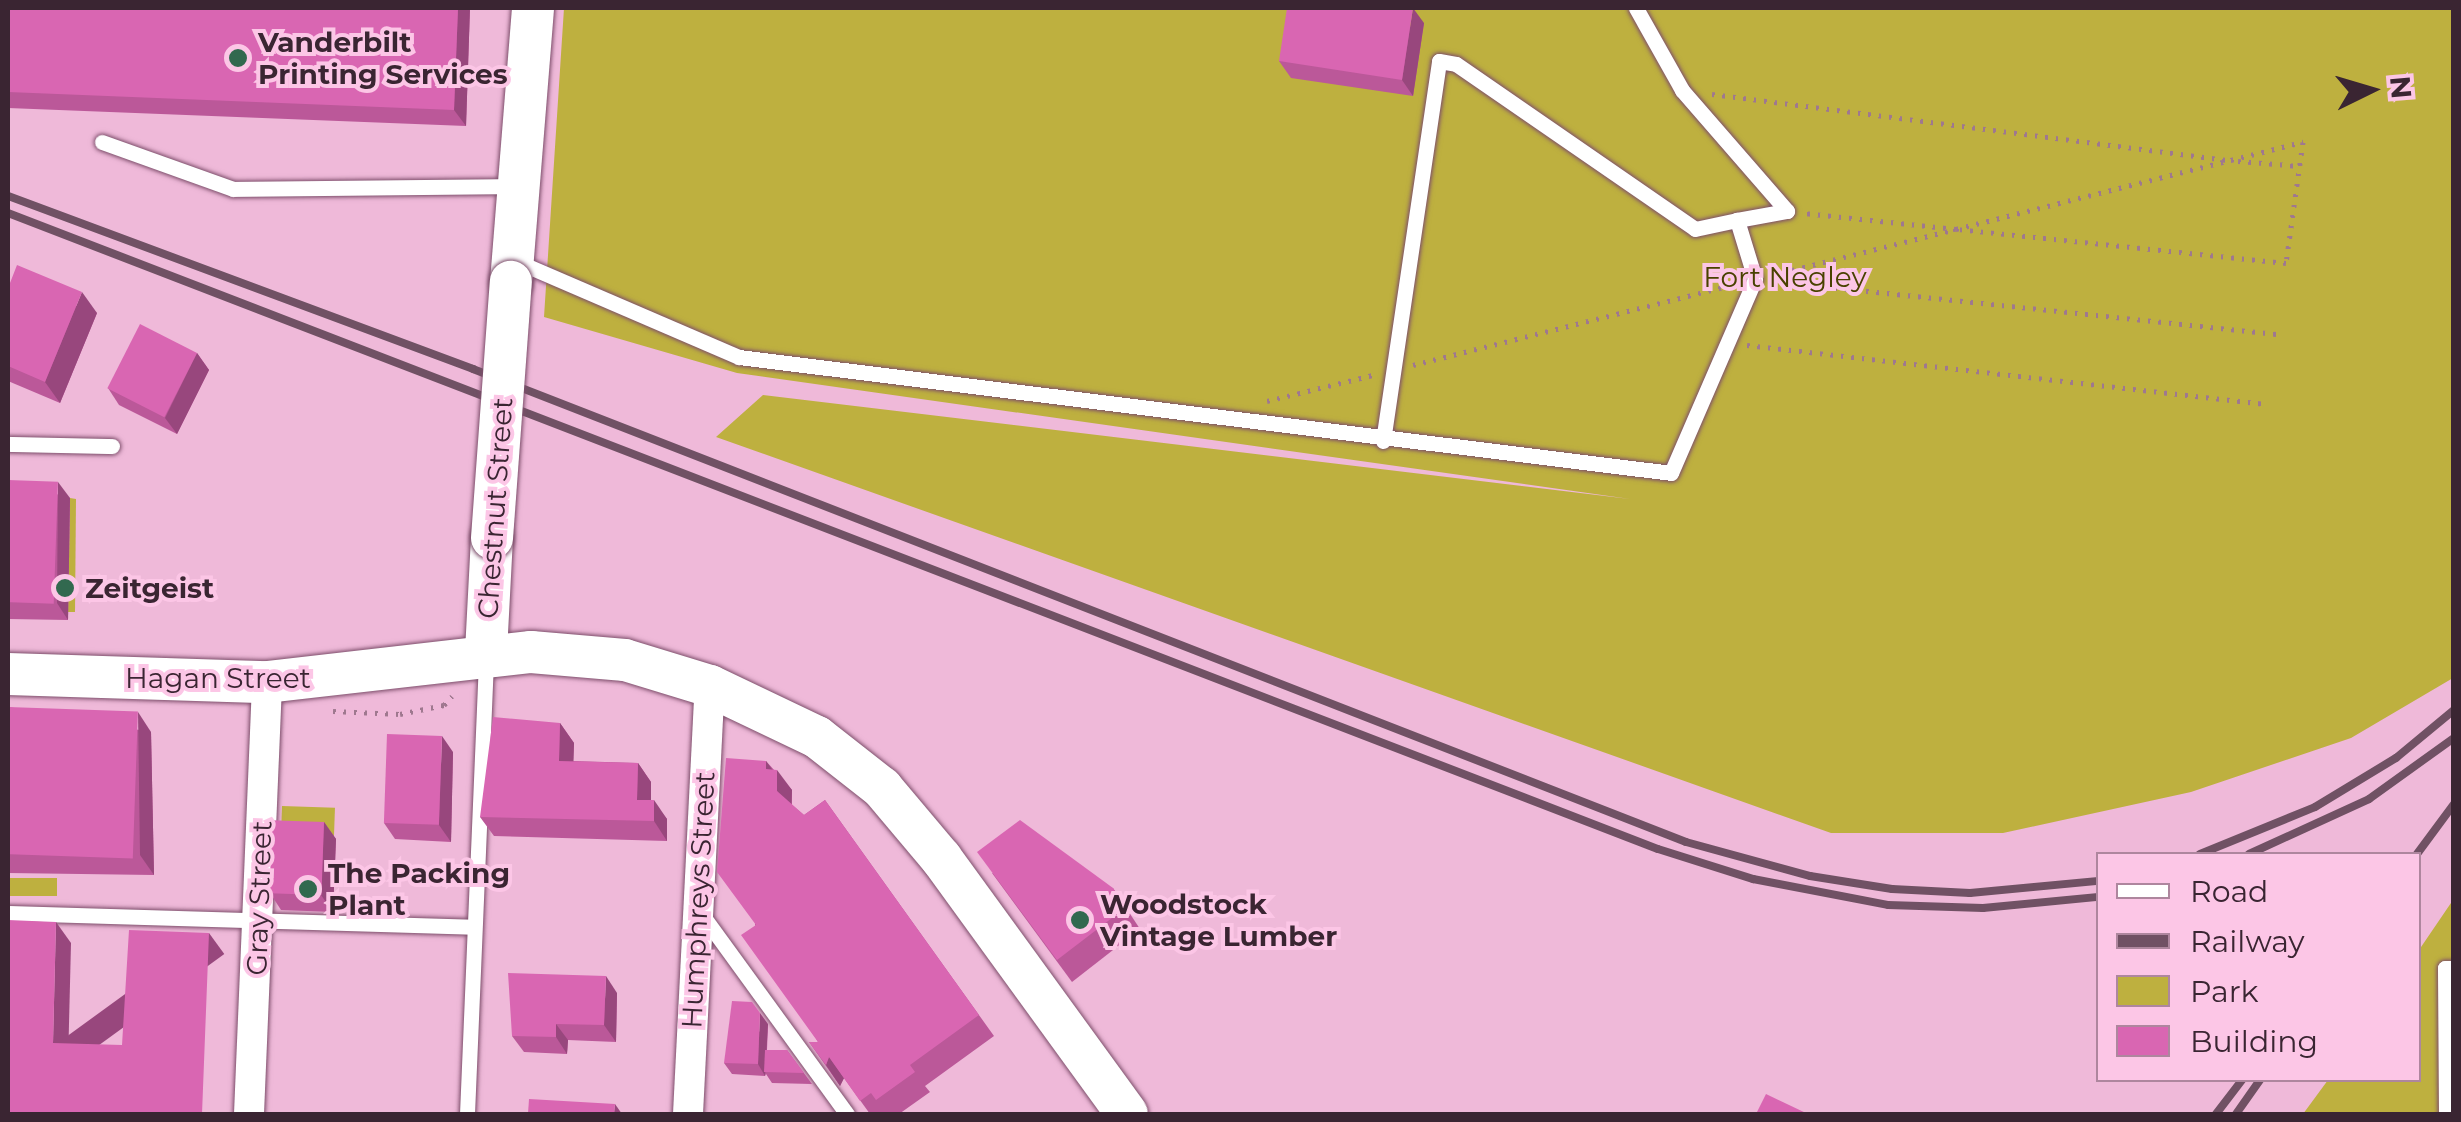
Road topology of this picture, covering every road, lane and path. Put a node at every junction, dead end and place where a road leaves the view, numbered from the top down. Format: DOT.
graph roads {
  1 [pos="533,8"];
  2 [pos="1636,8"];
  3 [pos="1682,90"];
  4 [pos="102,142"];
  5 [pos="2303,142"];
  6 [pos="2300,166"];
  7 [pos="518,186"];
  8 [pos="1786,210"];
  9 [pos="1737,220"];
  10 [pos="511,271"];
  11 [pos="1755,279"];
  12 [pos="2276,334"];
  13 [pos="1728,342"];
  14 [pos="2266,404"];
  15 [pos="1383,440"];
  16 [pos="8,444"];
  17 [pos="112,446"];
  18 [pos="486,670"];
  19 [pos="8,674"];
  20 [pos="266,682"];
  21 [pos="710,686"];
  22 [pos="322,710"];
  23 [pos="698,909"];
  24 [pos="8,913"];
  25 [pos="259,920"];
  26 [pos="474,927"];
  27 [pos="2454,968"];
  28 [pos="249,1114"];
  29 [pos="466,1114"];
  30 [pos="688,1114"];
  31 [pos="847,1114"];
  32 [pos="1127,1114"];
  33 [pos="2446,1114"];
  1 -- 7 [label="street, Chestnut Street"];
  2 -- 3 [label="lane"];
  3 -- 6 [label="path"];
  3 -- 8 [label="lane"];
  4 -- 7 [label="lane"];
  5 -- 6 [label="path"];
  6 -- 8 [label="path"];
  7 -- 10 [label="street, Chestnut Street"];
  8 -- 9 [label="lane"];
  9 -- 11 [label="lane"];
  9 -- 15 [label="lane"];
  10 -- 15 [label="lane"];
  10 -- 18 [label="street, Chestnut Street, bridge"];
  11 -- 12 [label="path"];
  11 -- 13 [label="lane"];
  13 -- 14 [label="path"];
  13 -- 15 [label="lane"];
  16 -- 17 [label="lane"];
  18 -- 20 [label="street, Hagan Street"];
  18 -- 21 [label="street, Chestnut Street"];
  18 -- 22 [label="path"];
  18 -- 26 [label="lane"];
  19 -- 20 [label="street, Hagan Street"];
  20 -- 25 [label="street, Gray Street"];
  21 -- 23 [label="street, Humphreys Street"];
  21 -- 32 [label="street, Chestnut Street"];
  23 -- 30 [label="street, Humphreys Street"];
  23 -- 31 [label="lane"];
  24 -- 25 [label="lane"];
  25 -- 26 [label="lane"];
  25 -- 28 [label="street, Gray Street"];
  26 -- 29 [label="lane"];
  27 -- 33 [label="lane"];
}
